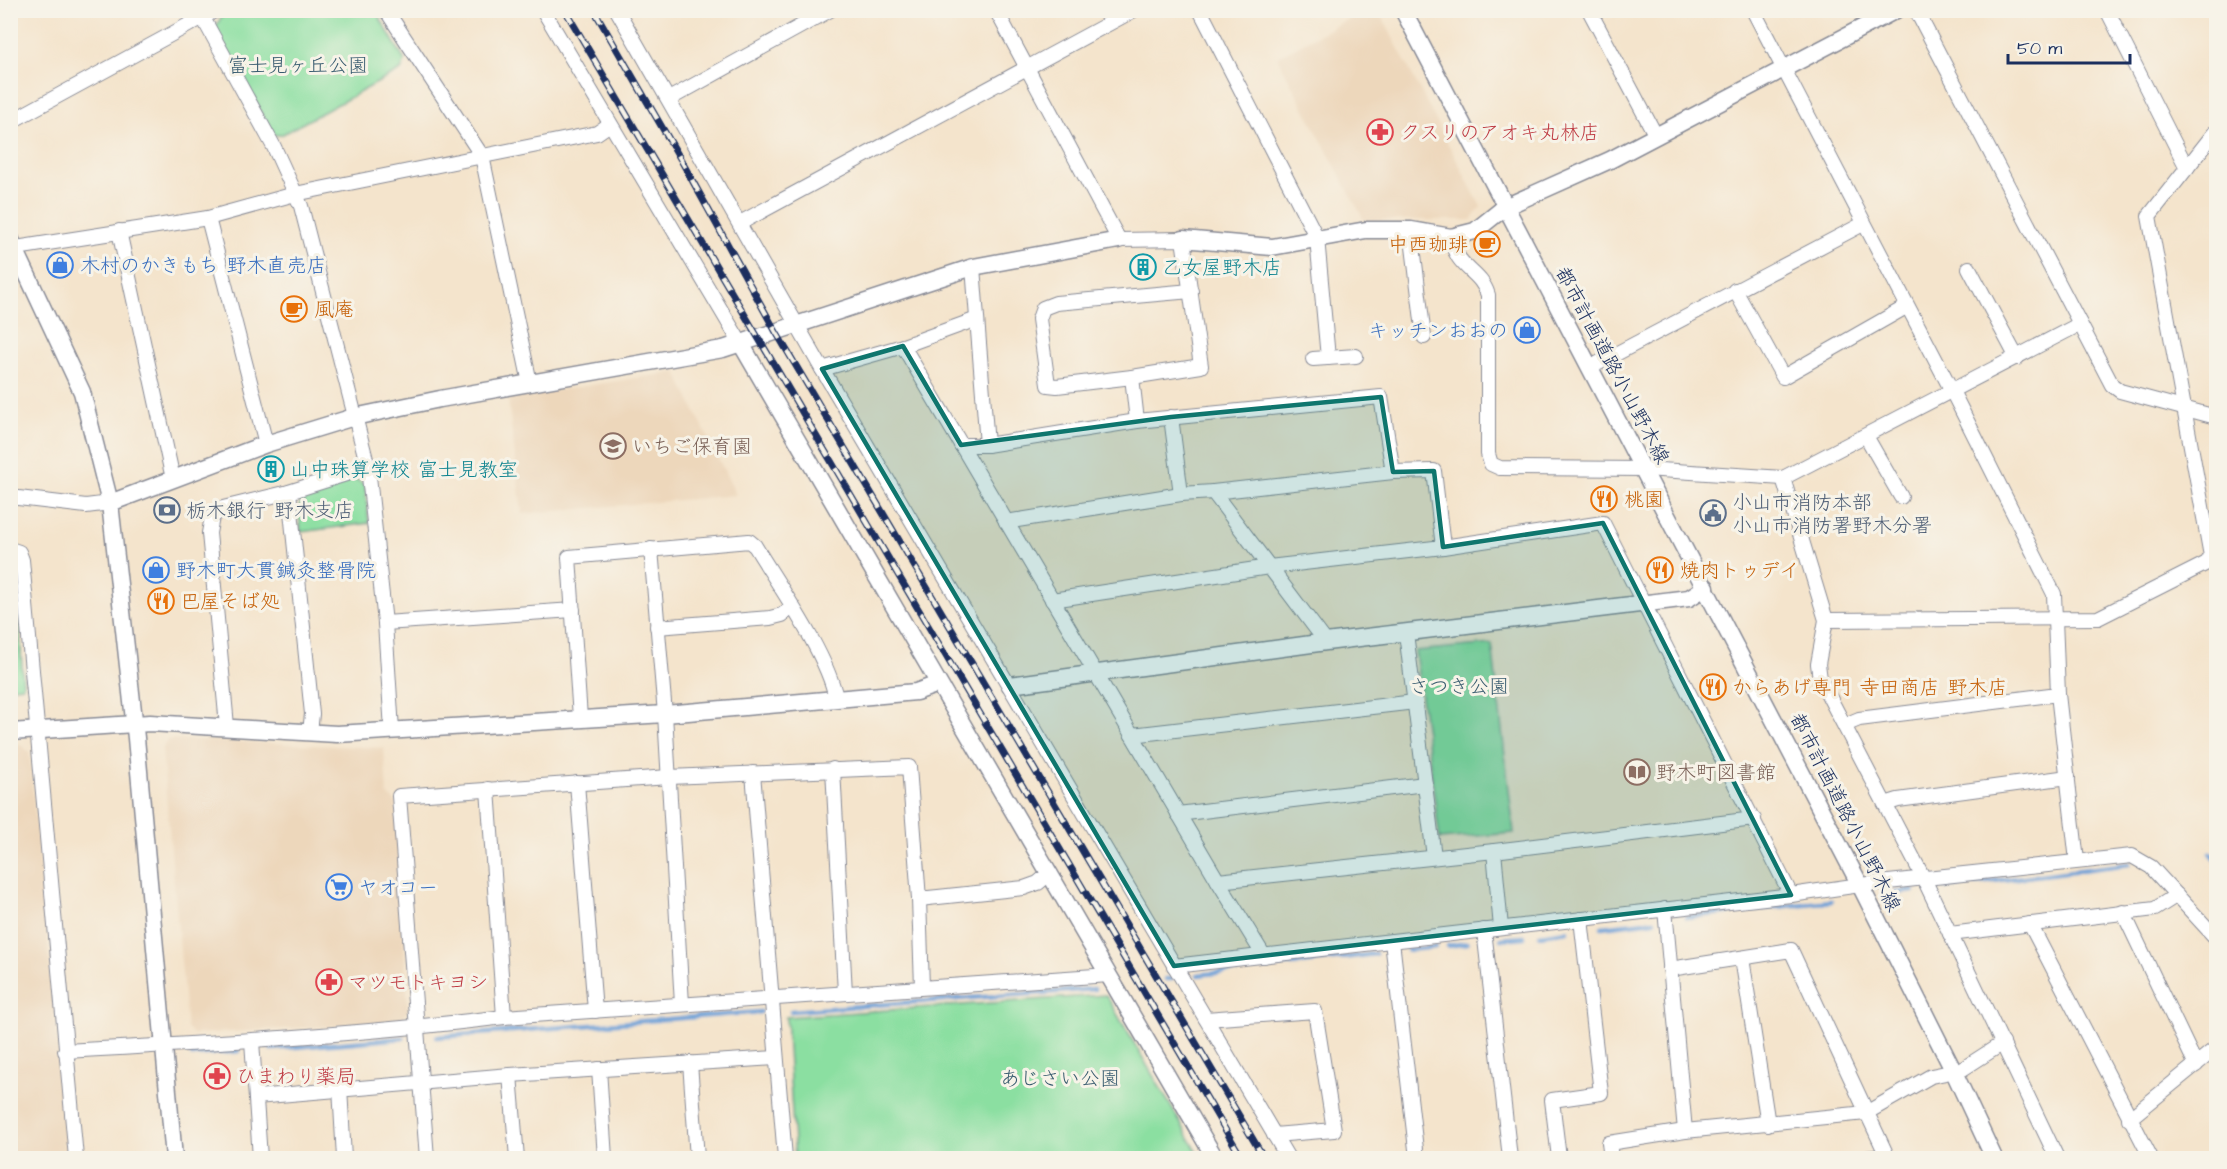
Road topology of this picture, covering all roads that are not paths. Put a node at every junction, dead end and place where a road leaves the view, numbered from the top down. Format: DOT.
graph roads {
  1 [pos="216,10"];
  2 [pos="386,10"];
  3 [pos="543,10"];
  4 [pos="617,10"];
  5 [pos="830,10"];
  6 [pos="996,10"];
  7 [pos="1134,10"];
  8 [pos="1200,10"];
  9 [pos="1403,10"];
  10 [pos="1589,10"];
  11 [pos="1753,10"];
  12 [pos="1896,10"];
  13 [pos="1916,10"];
  14 [pos="2107,10"];
  15 [pos="203,18"];
  16 [pos="1028,68"];
  17 [pos="1784,70"];
  18 [pos="669,99"];
  19 [pos="10,122"];
  20 [pos="610,124"];
  21 [pos="2217,131"];
  22 [pos="1656,136"];
  23 [pos="482,156"];
  24 [pos="2187,168"];
  25 [pos="295,194"];
  26 [pos="1505,207"];
  27 [pos="208,218"];
  28 [pos="740,223"];
  29 [pos="1863,224"];
  30 [pos="1411,230"];
  31 [pos="119,231"];
  32 [pos="1451,237"];
  33 [pos="1317,238"];
  34 [pos="1183,239"];
  35 [pos="1119,240"];
  36 [pos="13,243"];
  37 [pos="973,267"];
  38 [pos="1969,268"];
  39 [pos="1735,290"];
  40 [pos="1191,291"];
  41 [pos="1906,307"];
  42 [pos="977,319"];
  43 [pos="796,324"];
  44 [pos="2080,324"];
  45 [pos="1424,337"];
  46 [pos="740,342"];
  47 [pos="903,346"];
  48 [pos="1356,356"];
  49 [pos="1328,358"];
  50 [pos="2017,358"];
  51 [pos="1313,359"];
  52 [pos="1591,367"];
  53 [pos="822,369"];
  54 [pos="1132,377"];
  55 [pos="530,383"];
  56 [pos="1952,391"];
  57 [pos="2185,408"];
  58 [pos="354,417"];
  59 [pos="1171,417"];
  60 [pos="2217,417"];
  61 [pos="1137,421"];
  62 [pos="1866,436"];
  63 [pos="266,444"];
  64 [pos="961,445"];
  65 [pos="987,445"];
  66 [pos="368,467"];
  67 [pos="1645,469"];
  68 [pos="1393,472"];
  69 [pos="1783,478"];
  70 [pos="173,479"];
  71 [pos="289,492"];
  72 [pos="1213,492"];
  73 [pos="1181,494"];
  74 [pos="10,497"];
  75 [pos="1901,497"];
  76 [pos="110,503"];
  77 [pos="1006,522"];
  78 [pos="1443,547"];
  79 [pos="10,549"];
  80 [pos="651,549"];
  81 [pos="1269,567"];
  82 [pos="1706,587"];
  83 [pos="1052,600"];
  84 [pos="1643,604"];
  85 [pos="792,607"];
  86 [pos="573,610"];
  87 [pos="2056,617"];
  88 [pos="1826,620"];
  89 [pos="385,623"];
  90 [pos="657,627"];
  91 [pos="1406,633"];
  92 [pos="1326,642"];
  93 [pos="1096,674"];
  94 [pos="938,684"];
  95 [pos="1010,685"];
  96 [pos="2058,694"];
  97 [pos="836,698"];
  98 [pos="1414,702"];
  99 [pos="665,714"];
  100 [pos="580,718"];
  101 [pos="134,723"];
  102 [pos="1845,725"];
  103 [pos="227,726"];
  104 [pos="37,730"];
  105 [pos="392,730"];
  106 [pos="10,732"];
  107 [pos="310,732"];
  108 [pos="1132,735"];
  109 [pos="833,769"];
  110 [pos="753,773"];
  111 [pos="669,777"];
  112 [pos="2068,777"];
  113 [pos="578,783"];
  114 [pos="1425,784"];
  115 [pos="488,789"];
  116 [pos="1885,804"];
  117 [pos="1178,814"];
  118 [pos="1754,819"];
  119 [pos="1494,851"];
  120 [pos="1434,857"];
  121 [pos="2078,861"];
  122 [pos="1050,873"];
  123 [pos="1924,879"];
  124 [pos="1218,881"];
  125 [pos="1860,885"];
  126 [pos="1791,895"];
  127 [pos="2177,895"];
  128 [pos="919,899"];
  129 [pos="1665,909"];
  130 [pos="2123,912"];
  131 [pos="1581,919"];
  132 [pos="2030,924"];
  133 [pos="1501,928"];
  134 [pos="1484,930"];
  135 [pos="1950,934"];
  136 [pos="2217,938"];
  137 [pos="1392,940"];
  138 [pos="1264,956"];
  139 [pos="1742,958"];
  140 [pos="1174,966"];
  141 [pos="1670,969"];
  142 [pos="1109,975"];
  143 [pos="922,987"];
  144 [pos="845,993"];
  145 [pos="771,998"];
  146 [pos="682,1004"];
  147 [pos="595,1011"];
  148 [pos="504,1017"];
  149 [pos="1206,1019"];
  150 [pos="417,1028"];
  151 [pos="252,1041"];
  152 [pos="2003,1044"];
  153 [pos="164,1045"];
  154 [pos="2217,1048"];
  155 [pos="65,1051"];
  156 [pos="776,1058"];
  157 [pos="690,1063"];
  158 [pos="2196,1065"];
  159 [pos="598,1069"];
  160 [pos="1953,1070"];
  161 [pos="510,1075"];
  162 [pos="422,1083"];
  163 [pos="340,1088"];
  164 [pos="256,1096"];
  165 [pos="1866,1113"];
  166 [pos="2129,1119"];
  167 [pos="1768,1124"];
  168 [pos="1685,1131"];
  169 [pos="1274,1135"];
  170 [pos="1887,1157"];
  171 [pos="76,1158"];
  172 [pos="174,1158"];
  173 [pos="260,1158"];
  174 [pos="344,1158"];
  175 [pos="427,1158"];
  176 [pos="517,1158"];
  177 [pos="605,1158"];
  178 [pos="697,1158"];
  179 [pos="785,1158"];
  180 [pos="1215,1158"];
  181 [pos="1288,1158"];
  182 [pos="1417,1158"];
  183 [pos="1510,1158"];
  184 [pos="1560,1158"];
  185 [pos="1611,1158"];
  186 [pos="1866,1158"];
  187 [pos="1994,1158"];
  188 [pos="2057,1158"];
  189 [pos="2151,1158"];
  1 -- 15 [label="street"];
  2 -- 23 [label="street"];
  3 -- 20 [label="street"];
  4 -- 18 [label="street"];
  5 -- 18 [label="street"];
  6 -- 16 [label="street"];
  7 -- 16 [label="street"];
  8 -- 33 [label="street"];
  9 -- 26 [label="street, 都市計画道路小山野木線"];
  10 -- 22 [label="street"];
  11 -- 17 [label="street"];
  12 -- 17 [label="street"];
  13 -- 44 [label="street"];
  14 -- 24 [label="street"];
  15 -- 19 [label="street"];
  15 -- 25 [label="street"];
  16 -- 28 [label="street"];
  16 -- 35 [label="street"];
  17 -- 22 [label="street"];
  17 -- 29 [label="street"];
  18 -- 28 [label="street"];
  20 -- 23 [label="street"];
  20 -- 46 [label="street"];
  21 -- 24 [label="street"];
  22 -- 26 [label="street"];
  23 -- 25 [label="street"];
  23 -- 55 [label="street"];
  24 -- 57 [label="street"];
  25 -- 27 [label="street"];
  25 -- 58 [label="street"];
  26 -- 32 [label="street"];
  26 -- 52 [label="street, 都市計画道路小山野木線"];
  27 -- 31 [label="street"];
  27 -- 63 [label="street"];
  28 -- 43 [label="street"];
  29 -- 39 [label="street"];
  29 -- 41 [label="street"];
  30 -- 32 [label="street"];
  30 -- 33 [label="street"];
  30 -- 45 [label="street"];
  31 -- 36 [label="street"];
  31 -- 70 [label="street"];
  32 -- 67 [label="street"];
  33 -- 34 [label="street"];
  33 -- 49 [label="street"];
  34 -- 35 [label="street"];
  34 -- 40 [label="street"];
  35 -- 37 [label="street"];
  36 -- 76 [label="street"];
  37 -- 42 [label="street"];
  37 -- 43 [label="street"];
  38 -- 50 [label="street"];
  39 -- 41 [label="street"];
  39 -- 52 [label="street"];
  40 -- 54 [label="street"];
  40 -- 54 [label="street"];
  41 -- 56 [label="street"];
  42 -- 47 [label="street"];
  42 -- 65 [label="street"];
  43 -- 46 [label="street"];
  43 -- 53 [label="street"];
  44 -- 50 [label="street"];
  44 -- 57 [label="street"];
  46 -- 55 [label="street"];
  46 -- 94 [label="street"];
  47 -- 53 [label="street"];
  47 -- 64 [label="street"];
  48 -- 49 [label="street"];
  49 -- 51 [label="street"];
  50 -- 56 [label="street"];
  52 -- 67 [label="street, 都市計画道路小山野木線"];
  53 -- 95 [label="street"];
  54 -- 61 [label="street"];
  55 -- 58 [label="street"];
  56 -- 62 [label="street"];
  56 -- 87 [label="street"];
  57 -- 60 [label="street"];
  57 -- 87 [label="street"];
  58 -- 63 [label="street"];
  58 -- 66 [label="street"];
  59 -- 61 [label="street"];
  59 -- 68 [label="street"];
  59 -- 73 [label="street"];
  61 -- 65 [label="street"];
  62 -- 69 [label="street"];
  62 -- 75 [label="street"];
  63 -- 70 [label="street"];
  64 -- 65 [label="street"];
  64 -- 77 [label="street"];
  66 -- 71 [label="street"];
  66 -- 89 [label="street"];
  67 -- 69 [label="street"];
  67 -- 82 [label="street, 都市計画道路小山野木線"];
  68 -- 72 [label="street"];
  68 -- 78 [label="street"];
  69 -- 88 [label="street"];
  70 -- 76 [label="street"];
  71 -- 103 [label="street"];
  71 -- 107 [label="street"];
  72 -- 73 [label="street"];
  72 -- 81 [label="street"];
  73 -- 77 [label="street"];
  74 -- 76 [label="street"];
  76 -- 101 [label="street"];
  77 -- 83 [label="street"];
  78 -- 81 [label="street"];
  78 -- 84 [label="street"];
  79 -- 104 [label="street"];
  80 -- 85 [label="street"];
  80 -- 86 [label="street"];
  80 -- 90 [label="street"];
  81 -- 83 [label="street"];
  81 -- 92 [label="street"];
  82 -- 84 [label="street"];
  82 -- 125 [label="street, 都市計画道路小山野木線"];
  83 -- 93 [label="street"];
  84 -- 91 [label="street"];
  84 -- 118 [label="street"];
  85 -- 90 [label="street"];
  85 -- 97 [label="street"];
  86 -- 89 [label="street"];
  86 -- 100 [label="street"];
  87 -- 88 [label="street"];
  87 -- 96 [label="street"];
  88 -- 102 [label="street"];
  89 -- 105 [label="street"];
  90 -- 99 [label="street"];
  91 -- 92 [label="street"];
  91 -- 98 [label="street"];
  92 -- 93 [label="street"];
  93 -- 95 [label="street"];
  93 -- 108 [label="street"];
  94 -- 97 [label="street"];
  94 -- 122 [label="street"];
  95 -- 140 [label="street"];
  96 -- 102 [label="street"];
  96 -- 112 [label="street"];
  97 -- 99 [label="street"];
  98 -- 108 [label="street"];
  98 -- 114 [label="street"];
  99 -- 100 [label="street"];
  99 -- 111 [label="street"];
  100 -- 105 [label="street"];
  101 -- 103 [label="street"];
  101 -- 104 [label="street"];
  101 -- 153 [label="street"];
  102 -- 116 [label="street"];
  103 -- 107 [label="street"];
  104 -- 106 [label="street"];
  104 -- 155 [label="street"];
  105 -- 107 [label="street"];
  108 -- 117 [label="street"];
  109 -- 110 [label="street"];
  109 -- 128 [label="street"];
  109 -- 144 [label="street"];
  110 -- 111 [label="street"];
  110 -- 145 [label="street"];
  111 -- 113 [label="street"];
  111 -- 146 [label="street"];
  112 -- 116 [label="street"];
  112 -- 121 [label="street"];
  113 -- 115 [label="street"];
  113 -- 147 [label="street"];
  114 -- 117 [label="street"];
  114 -- 120 [label="street"];
  115 -- 148 [label="street"];
  115 -- 150 [label="street"];
  116 -- 123 [label="street"];
  117 -- 124 [label="street"];
  118 -- 119 [label="street"];
  118 -- 126 [label="street"];
  119 -- 120 [label="street"];
  119 -- 133 [label="street"];
  120 -- 124 [label="street"];
  121 -- 123 [label="street"];
  121 -- 127 [label="street"];
  122 -- 128 [label="street"];
  122 -- 142 [label="street"];
  123 -- 125 [label="street"];
  123 -- 135 [label="street"];
  124 -- 138 [label="street"];
  125 -- 126 [label="street"];
  125 -- 160 [label="street, 都市計画道路小山野木線"];
  126 -- 129 [label="street"];
  127 -- 130 [label="street"];
  127 -- 136 [label="street"];
  128 -- 143 [label="street"];
  129 -- 131 [label="street"];
  129 -- 141 [label="street"];
  130 -- 132 [label="street"];
  130 -- 158 [label="street"];
  131 -- 133 [label="street"];
  131 -- 184 [label="street"];
  132 -- 135 [label="street"];
  132 -- 166 [label="street"];
  133 -- 134 [label="street"];
  134 -- 137 [label="street"];
  134 -- 183 [label="street"];
  135 -- 152 [label="street"];
  137 -- 138 [label="street"];
  137 -- 182 [label="street"];
  138 -- 140 [label="street"];
  139 -- 141 [label="street"];
  139 -- 165 [label="street"];
  139 -- 167 [label="street"];
  140 -- 149 [label="street"];
  141 -- 168 [label="street"];
  142 -- 143 [label="street"];
  142 -- 180 [label="street"];
  143 -- 144 [label="street"];
  144 -- 145 [label="street"];
  145 -- 146 [label="street"];
  145 -- 156 [label="street"];
  146 -- 147 [label="street"];
  147 -- 148 [label="street"];
  148 -- 150 [label="street"];
  149 -- 169 [label="street"];
  149 -- 169 [label="street"];
  150 -- 151 [label="street"];
  150 -- 162 [label="street"];
  151 -- 153 [label="street"];
  151 -- 164 [label="street"];
  152 -- 160 [label="street"];
  152 -- 188 [label="street"];
  153 -- 155 [label="street"];
  153 -- 172 [label="street"];
  154 -- 158 [label="street"];
  155 -- 171 [label="street"];
  156 -- 157 [label="street"];
  156 -- 179 [label="street"];
  157 -- 159 [label="street"];
  157 -- 178 [label="street"];
  158 -- 166 [label="street"];
  159 -- 161 [label="street"];
  159 -- 177 [label="street"];
  160 -- 165 [label="street"];
  160 -- 187 [label="street, 都市計画道路小山野木線"];
  161 -- 162 [label="street"];
  161 -- 176 [label="street"];
  162 -- 163 [label="street"];
  162 -- 175 [label="street"];
  163 -- 164 [label="street"];
  163 -- 174 [label="street"];
  164 -- 173 [label="street"];
  165 -- 167 [label="street"];
  165 -- 170 [label="street"];
  166 -- 189 [label="street"];
  167 -- 168 [label="street"];
  168 -- 185 [label="street"];
  169 -- 181 [label="street"];
  170 -- 186 [label="street"];
}
